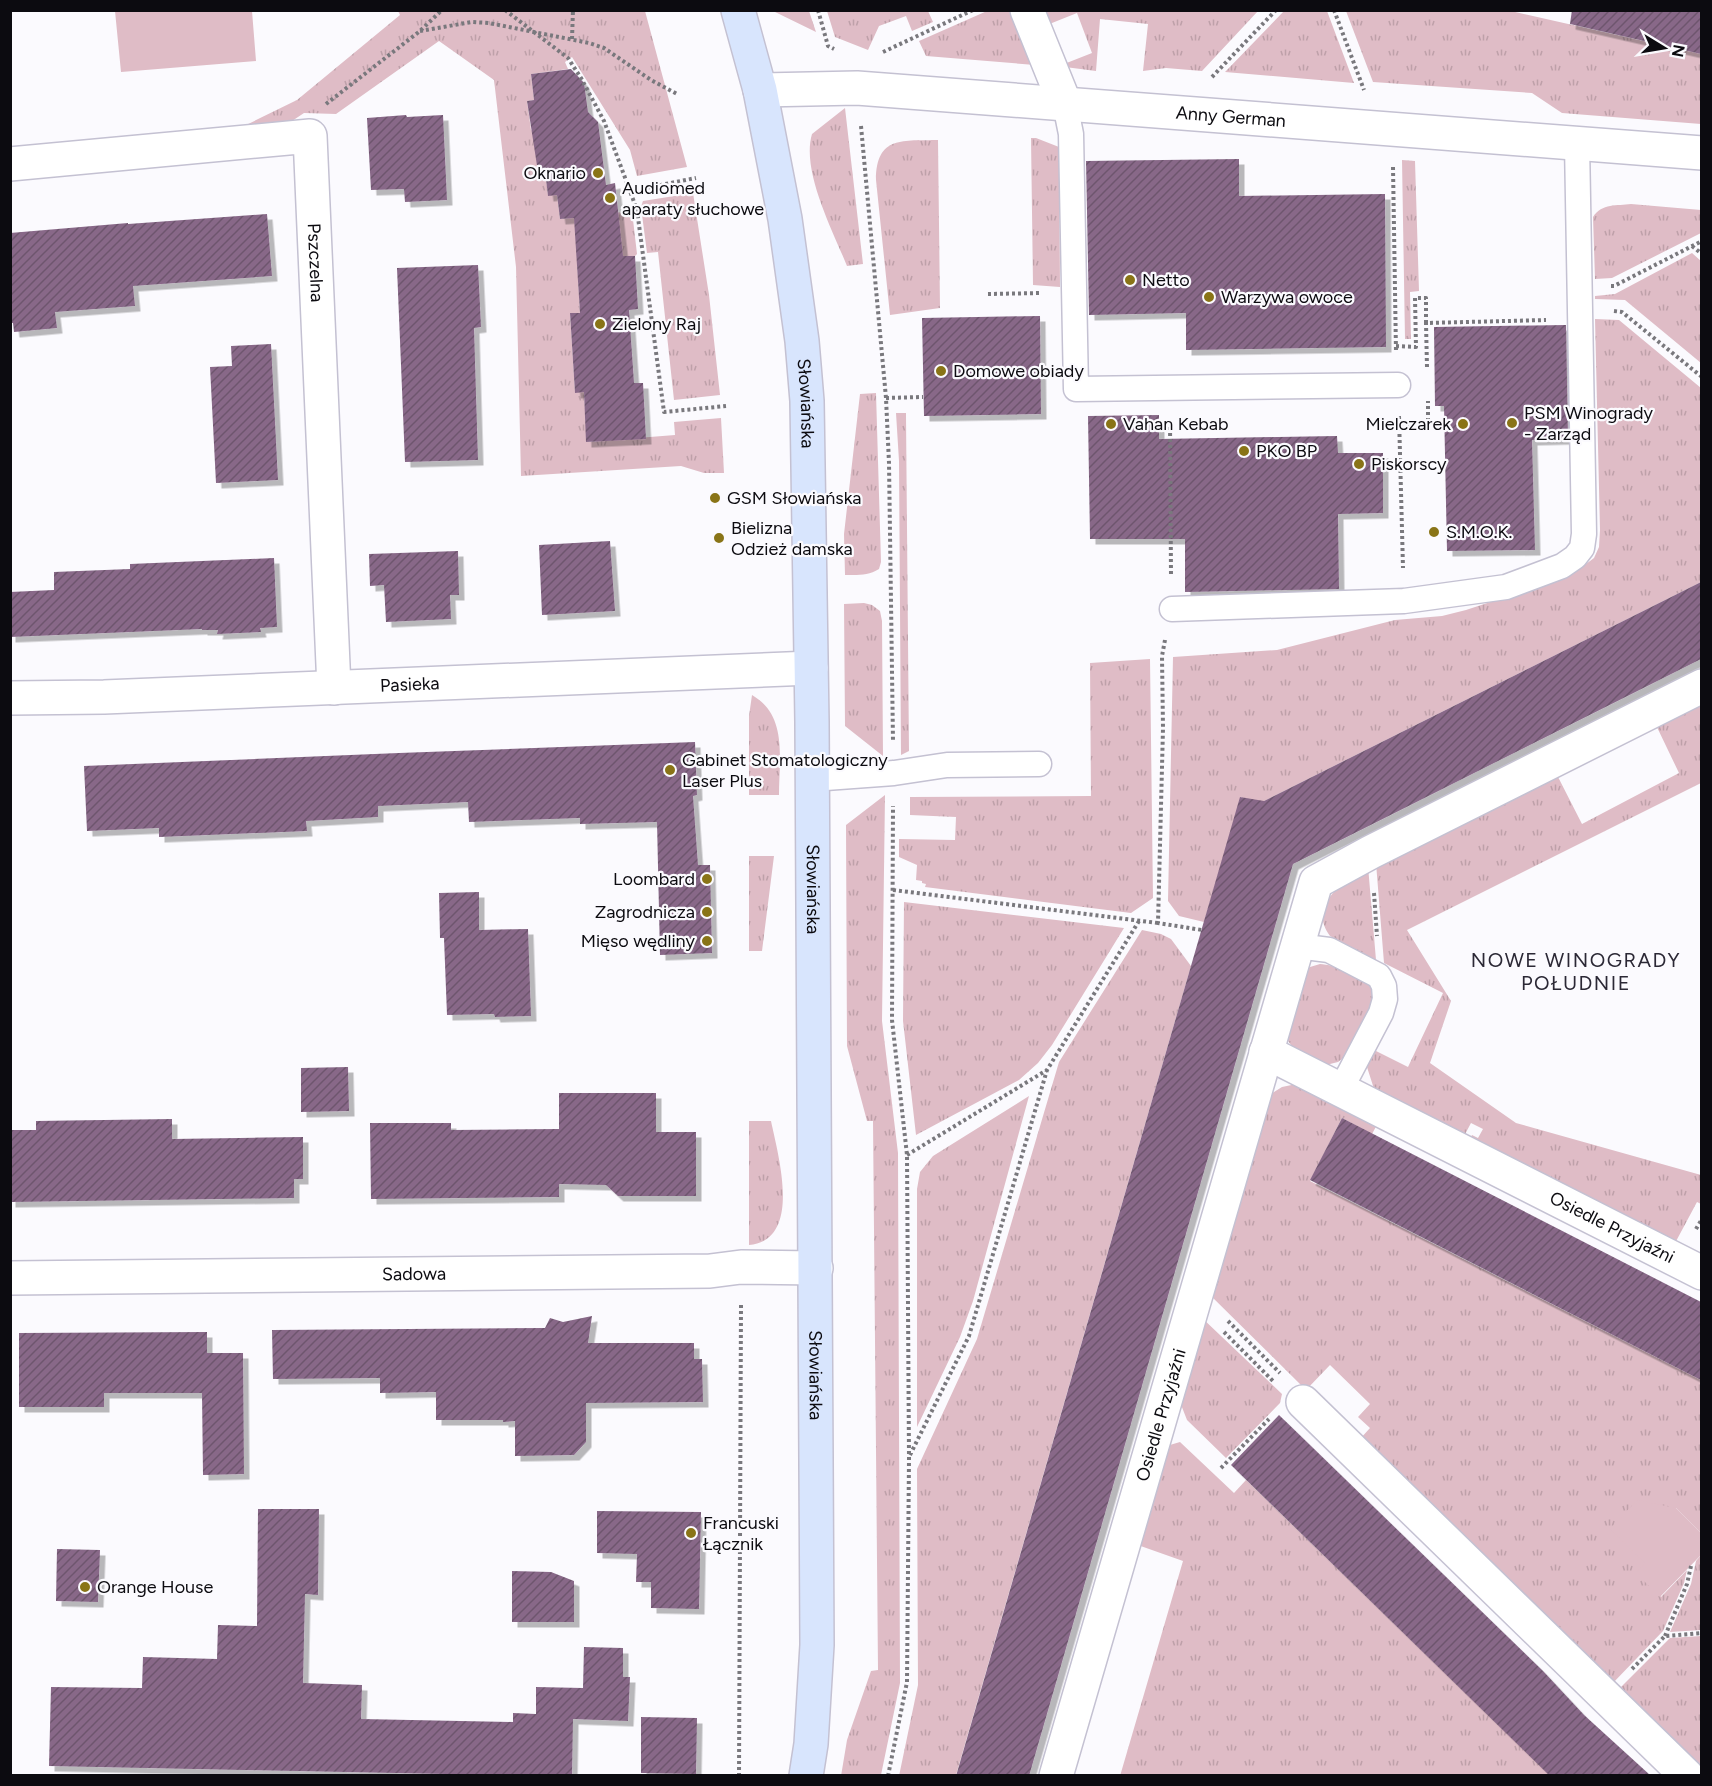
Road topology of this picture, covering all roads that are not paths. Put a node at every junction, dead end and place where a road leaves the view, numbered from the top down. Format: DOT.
graph roads {
  1 [pos="738,10"];
  2 [pos="1027,10"];
  3 [pos="760,90"];
  4 [pos="1065,104"];
  5 [pos="1577,143"];
  6 [pos="1701,153"];
  7 [pos="10,164"];
  8 [pos="1398,385"];
  9 [pos="1172,609"];
  10 [pos="811,669"];
  11 [pos="1701,686"];
  12 [pos="334,688"];
  13 [pos="10,698"];
  14 [pos="1039,764"];
  15 [pos="812,779"];
  16 [pos="1297,946"];
  17 [pos="1266,1052"];
  18 [pos="1341,1089"];
  19 [pos="816,1268"];
  20 [pos="1701,1273"];
  21 [pos="10,1278"];
  22 [pos="1294,1391"];
  23 [pos="806,1776"];
  24 [pos="1056,1776"];
  25 [pos="1687,1776"];
  1 -- 3 [label="street, Słowiańska"];
  2 -- 4 [label="street"];
  3 -- 4 [label="street, Anny German"];
  3 -- 10 [label="street, Słowiańska"];
  4 -- 5 [label="street, Anny German"];
  4 -- 8 [label="lane"];
  5 -- 6 [label="street, Anny German"];
  5 -- 9 [label="lane"];
  7 -- 12 [label="street, Pszczelna"];
  10 -- 12 [label="street, Pasieka"];
  10 -- 15 [label="street, Słowiańska"];
  11 -- 16 [label="street, Osiedle Przyjaźni"];
  12 -- 13 [label="street, Pasieka"];
  14 -- 15 [label="lane"];
  15 -- 19 [label="street, Słowiańska"];
  16 -- 17 [label="street, Osiedle Przyjaźni"];
  16 -- 18 [label="lane"];
  17 -- 18 [label="street, Osiedle Przyjaźni"];
  17 -- 24 [label="street, Osiedle Przyjaźni"];
  18 -- 20 [label="street, Osiedle Przyjaźni"];
  19 -- 21 [label="street, Sadowa"];
  19 -- 23 [label="street, Słowiańska"];
  22 -- 25 [label="street"];
}
